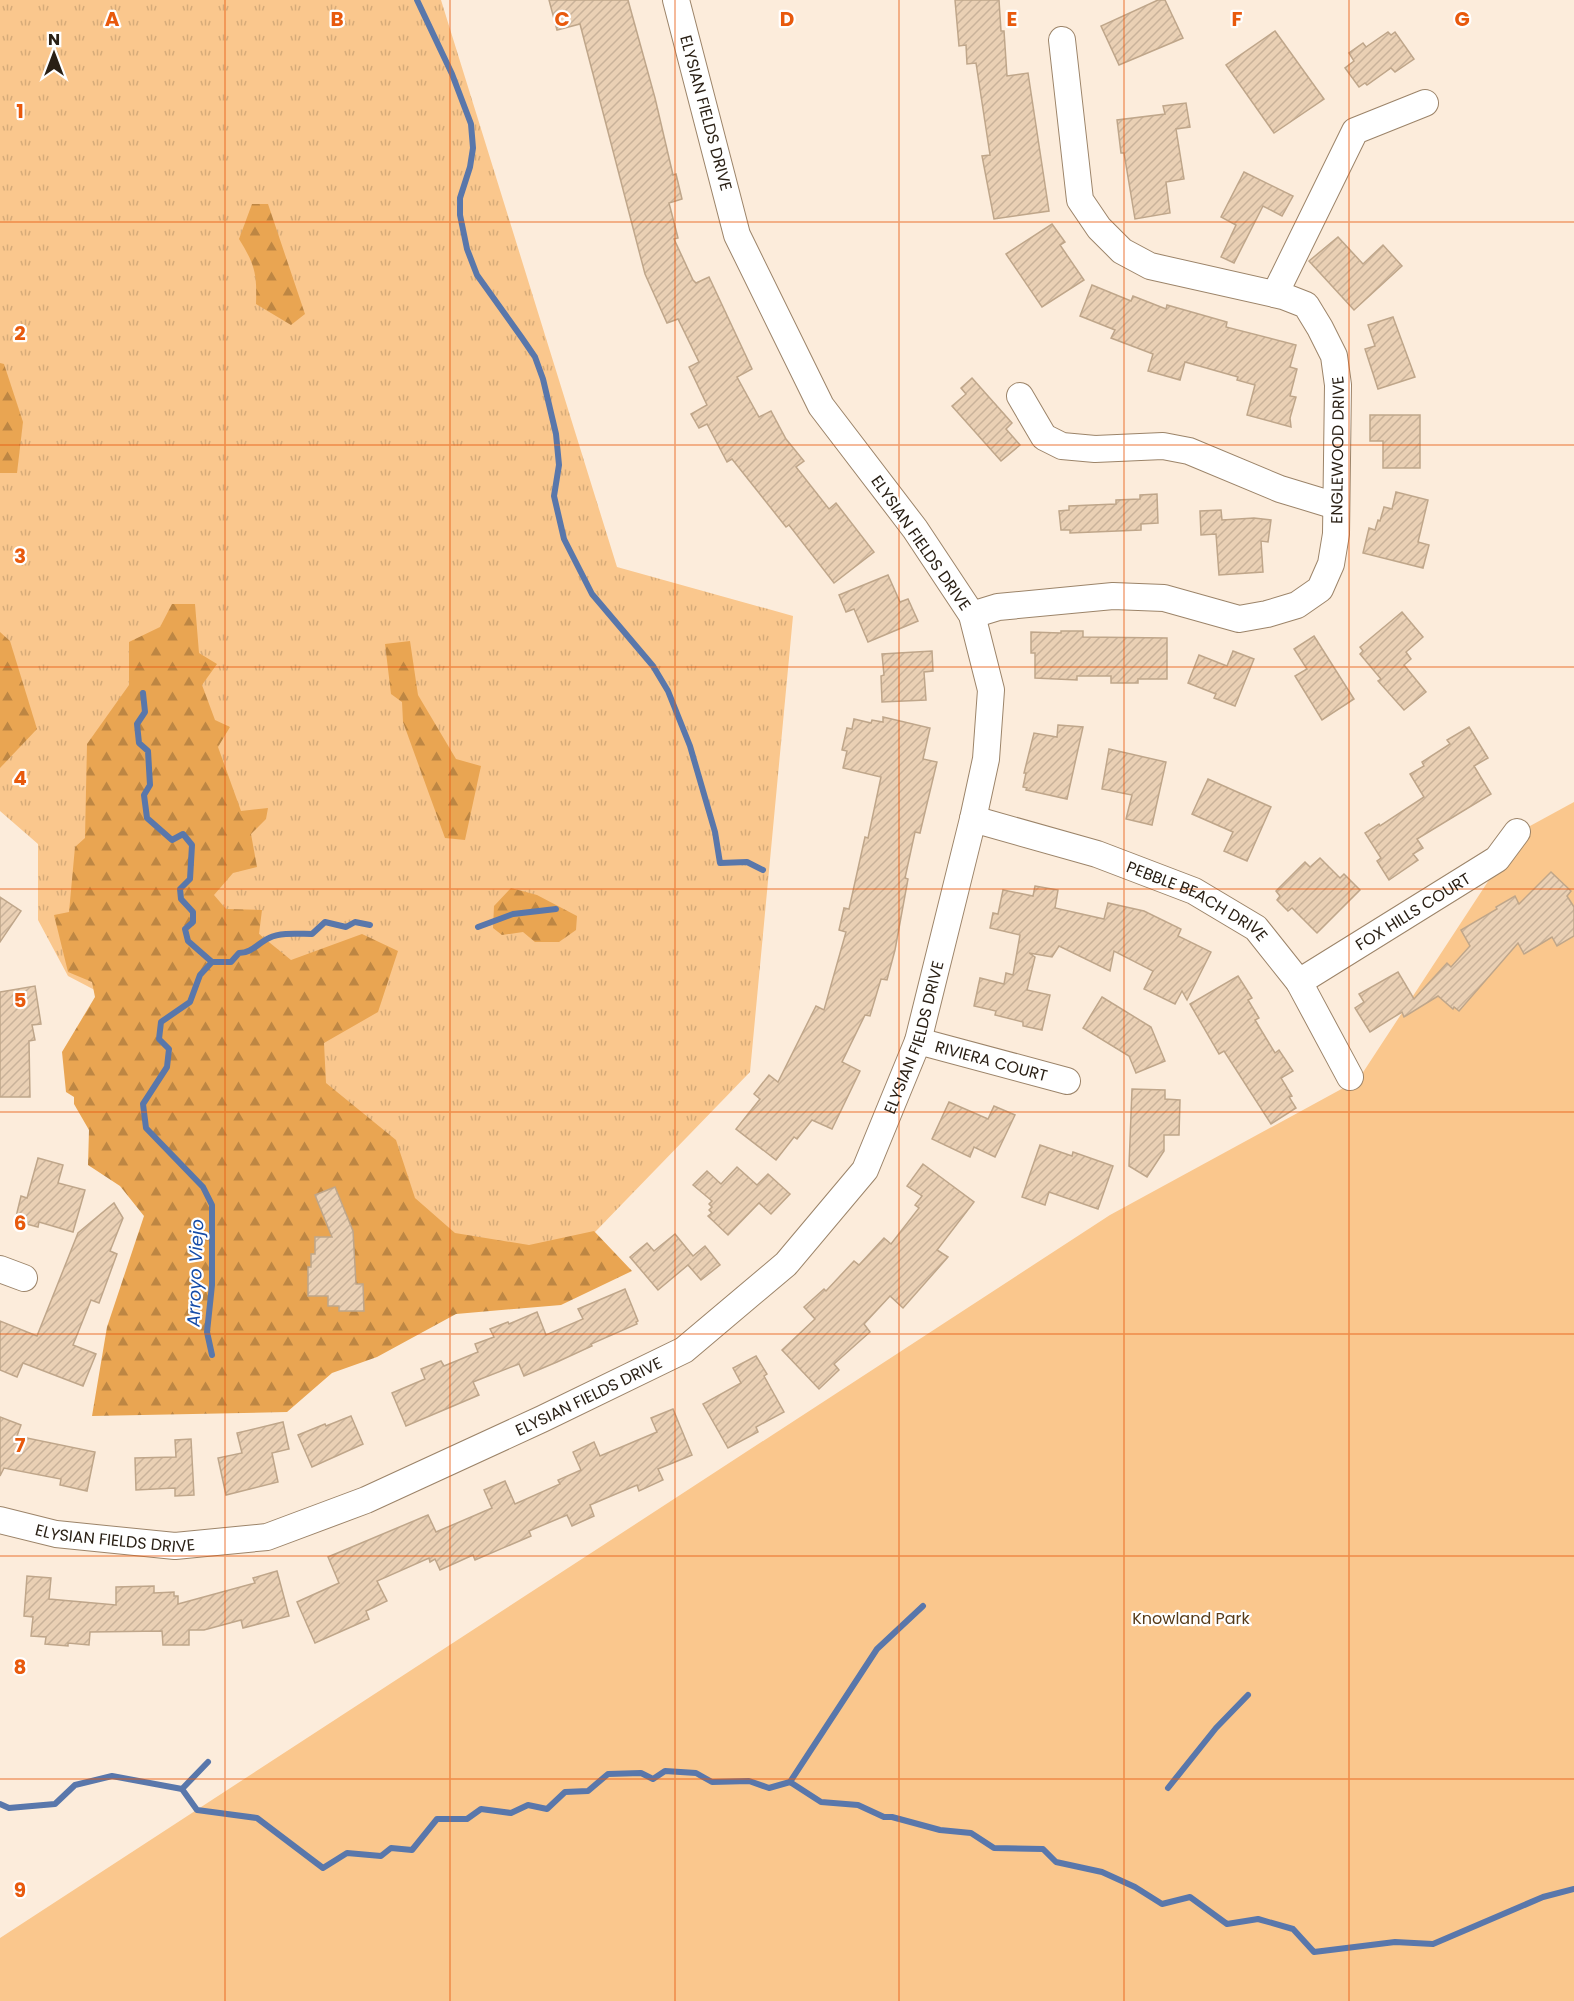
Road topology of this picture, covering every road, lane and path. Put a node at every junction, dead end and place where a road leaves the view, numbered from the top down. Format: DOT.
graph roads {
  1 [pos="676,0"];
  2 [pos="1062,40"];
  3 [pos="1425,103"];
  4 [pos="1275,294"];
  5 [pos="1020,396"];
  6 [pos="1336,506"];
  7 [pos="972,615"];
  8 [pos="973,819"];
  9 [pos="1517,832"];
  10 [pos="1299,982"];
  11 [pos="918,1041"];
  12 [pos="1350,1077"];
  13 [pos="1067,1081"];
  14 [pos="0,1520"];
  1 -- 7 [label="street, ELYSIAN FIELDS DRIVE"];
  2 -- 4 [label="street, ENGLEWOOD DRIVE"];
  3 -- 4 [label="street"];
  4 -- 6 [label="street, ENGLEWOOD DRIVE"];
  5 -- 6 [label="street"];
  6 -- 7 [label="street, ENGLEWOOD DRIVE"];
  7 -- 8 [label="street, ELYSIAN FIELDS DRIVE"];
  8 -- 10 [label="street, PEBBLE BEACH DRIVE"];
  8 -- 11 [label="street, ELYSIAN FIELDS DRIVE"];
  9 -- 10 [label="street, FOX HILLS COURT"];
  10 -- 12 [label="street, PEBBLE BEACH DRIVE"];
  11 -- 13 [label="street, RIVIERA COURT"];
  11 -- 14 [label="street, ELYSIAN FIELDS DRIVE"];
}
